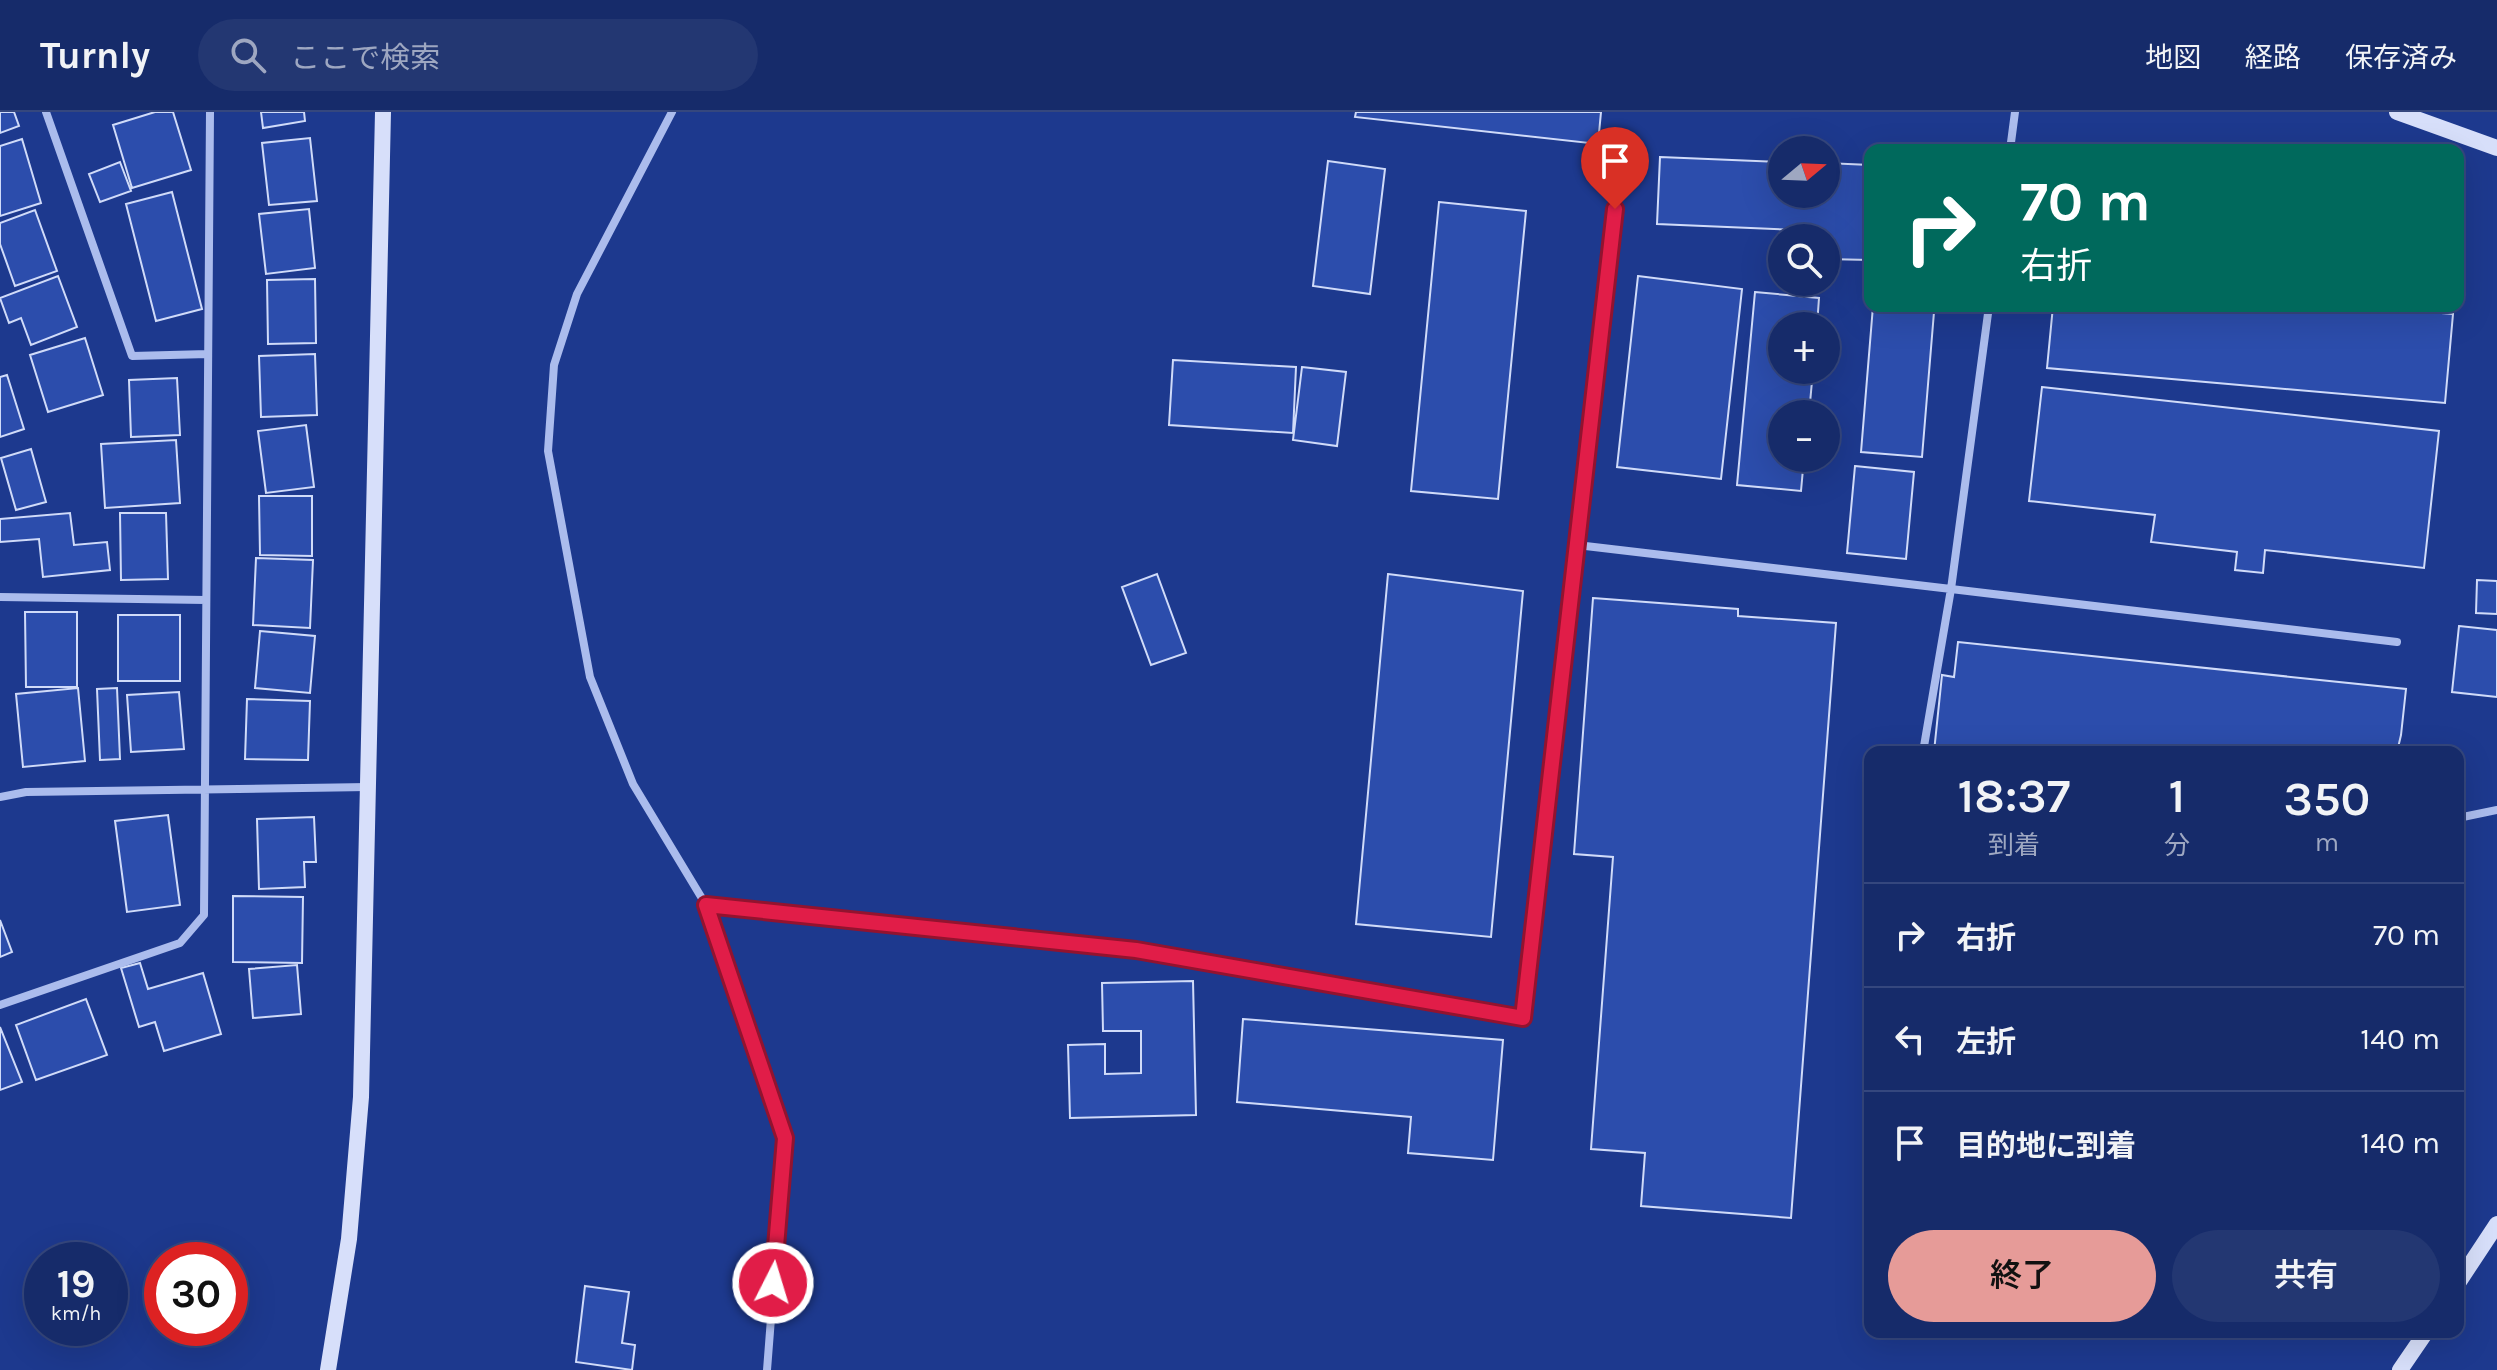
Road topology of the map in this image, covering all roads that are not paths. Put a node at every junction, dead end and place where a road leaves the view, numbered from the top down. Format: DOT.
graph roads {
  1 [pos="46,112"];
  2 [pos="210,112"];
  3 [pos="383,112"];
  4 [pos="672,112"];
  5 [pos="2015,112"];
  6 [pos="2397,112"];
  7 [pos="2011,144"];
  8 [pos="2497,148"];
  9 [pos="1619,178"];
  10 [pos="1988,312"];
  11 [pos="208,354"];
  12 [pos="1577,545"];
  13 [pos="1951,589"];
  14 [pos="0,597"];
  15 [pos="206,600"];
  16 [pos="2397,642"];
  17 [pos="1924,746"];
  18 [pos="368,787"];
  19 [pos="206,790"];
  20 [pos="0,797"];
  21 [pos="2497,810"];
  22 [pos="2464,817"];
  23 [pos="706,905"];
  24 [pos="0,1005"];
  25 [pos="2497,1224"];
  26 [pos="2464,1274"];
  27 [pos="2422,1338"];
  28 [pos="328,1370"];
  29 [pos="767,1370"];
  30 [pos="2400,1370"];
  1 -- 11 [label="street"];
  2 -- 11 [label="street"];
  3 -- 18 [label="street"];
  4 -- 23 [label="street"];
  5 -- 7 [label="street"];
  6 -- 8 [label="street"];
  9 -- 12 [label="street"];
  10 -- 13 [label="street"];
  11 -- 15 [label="street"];
  12 -- 13 [label="street"];
  12 -- 23 [label="street"];
  13 -- 16 [label="street"];
  13 -- 17 [label="street"];
  14 -- 15 [label="street"];
  15 -- 19 [label="street"];
  18 -- 19 [label="street"];
  18 -- 28 [label="street"];
  19 -- 20 [label="street"];
  19 -- 24 [label="street"];
  21 -- 22 [label="street"];
  23 -- 29 [label="street"];
  25 -- 26 [label="street"];
  27 -- 30 [label="street"];
}
